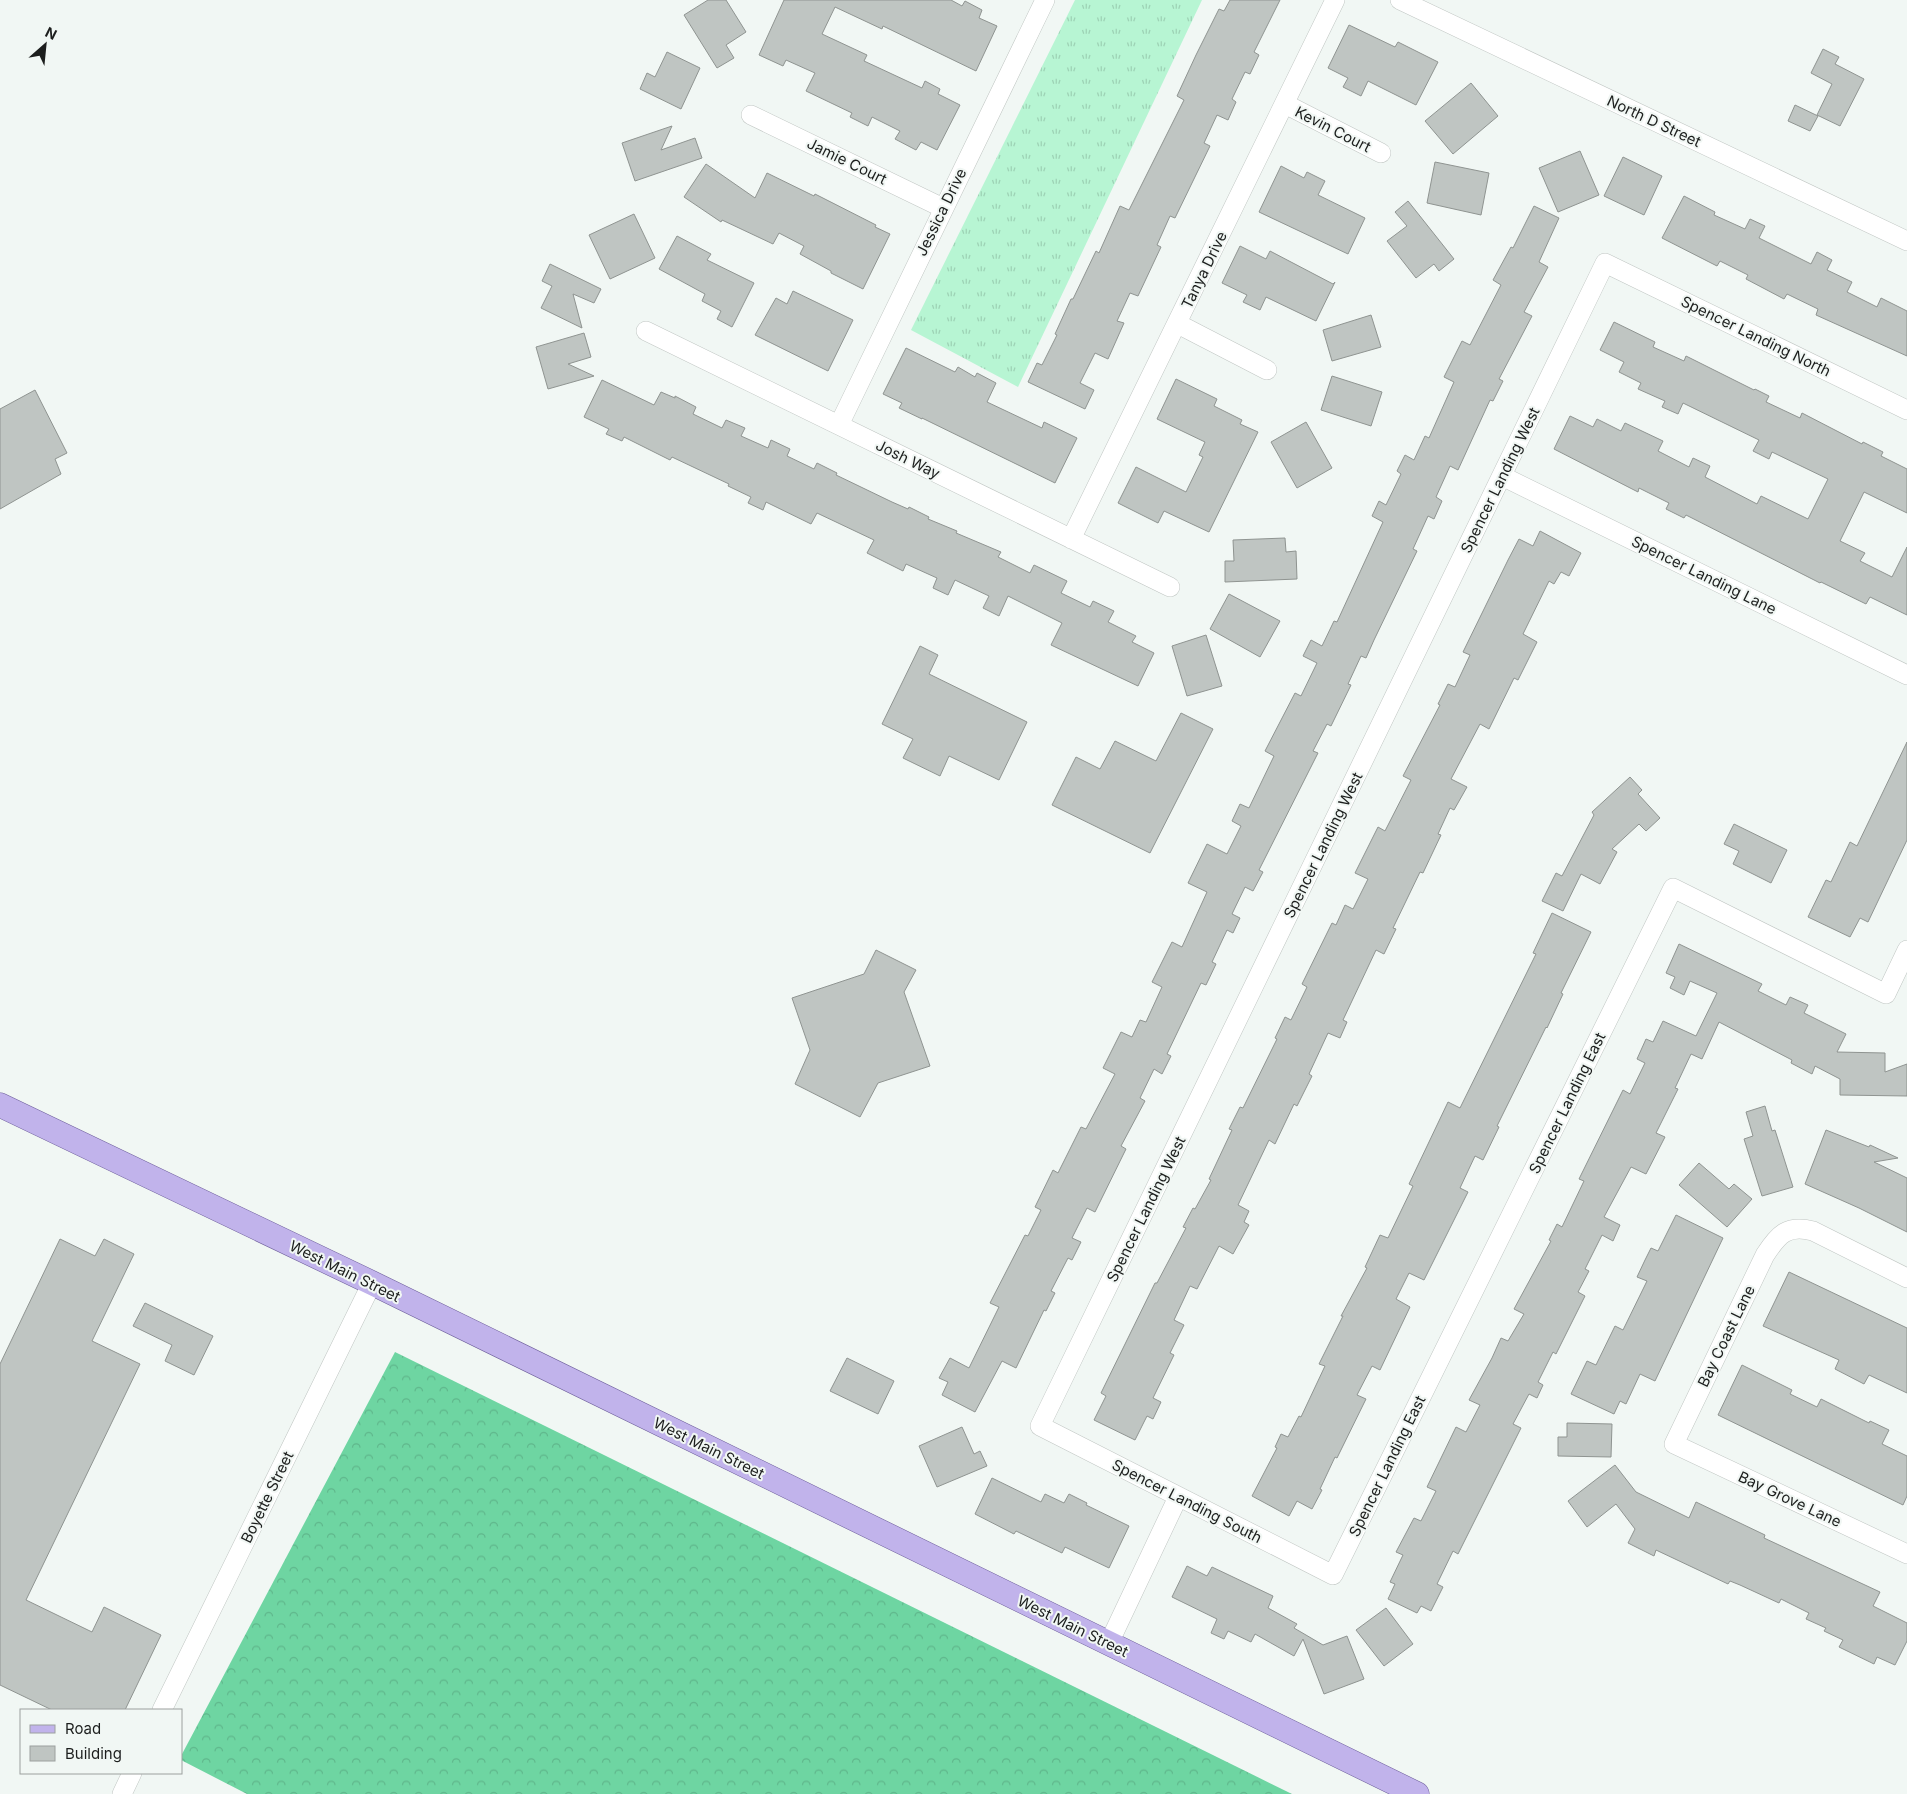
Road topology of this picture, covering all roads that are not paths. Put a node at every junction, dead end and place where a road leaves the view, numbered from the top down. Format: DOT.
graph roads {
  1 [pos="1045,0"];
  2 [pos="1335,0"];
  3 [pos="1400,0"];
  4 [pos="1285,104"];
  5 [pos="751,115"];
  6 [pos="1381,153"];
  7 [pos="943,208"];
  8 [pos="1907,241"];
  9 [pos="1605,263"];
  10 [pos="1178,324"];
  11 [pos="646,331"];
  12 [pos="1268,370"];
  13 [pos="1907,410"];
  14 [pos="839,425"];
  15 [pos="1502,476"];
  16 [pos="1071,539"];
  17 [pos="1170,587"];
  18 [pos="1907,675"];
  19 [pos="1907,950"];
  20 [pos="0,1105"];
  21 [pos="1907,1278"];
  22 [pos="372,1283"];
  23 [pos="1040,1426"];
  24 [pos="1674,1444"];
  25 [pos="1178,1497"];
  26 [pos="1907,1554"];
  27 [pos="1333,1575"];
  28 [pos="1109,1644"];
  29 [pos="162,1709"];
  30 [pos="132,1774"];
  31 [pos="122,1794"];
  32 [pos="1417,1794"];
  1 -- 7 [label="street, Jessica Drive"];
  2 -- 4 [label="street, Tanya Drive"];
  3 -- 8 [label="street, North D Street"];
  4 -- 6 [label="street, Kevin Court"];
  4 -- 10 [label="street, Tanya Drive"];
  5 -- 7 [label="street, Jamie Court"];
  7 -- 14 [label="street, Jessica Drive"];
  9 -- 13 [label="street, Spencer Landing North"];
  9 -- 15 [label="street, Spencer Landing West"];
  10 -- 12 [label="street"];
  10 -- 16 [label="street, Tanya Drive"];
  11 -- 14 [label="street, Josh Way"];
  14 -- 16 [label="street, Josh Way"];
  15 -- 18 [label="street, Spencer Landing Lane"];
  15 -- 23 [label="street, Spencer Landing West"];
  16 -- 17 [label="street, Josh Way"];
  19 -- 27 [label="street, Spencer Landing East"];
  20 -- 22 [label="main road, West Main Street"];
  21 -- 24 [label="street, Bay Coast Lane"];
  22 -- 28 [label="main road, West Main Street"];
  22 -- 29 [label="street, Boyette Street"];
  23 -- 25 [label="street, Spencer Landing South"];
  24 -- 26 [label="street, Bay Grove Lane"];
  25 -- 27 [label="street, Spencer Landing South"];
  25 -- 28 [label="street"];
  28 -- 32 [label="main road, West Main Street"];
  30 -- 31 [label="street"];
}
